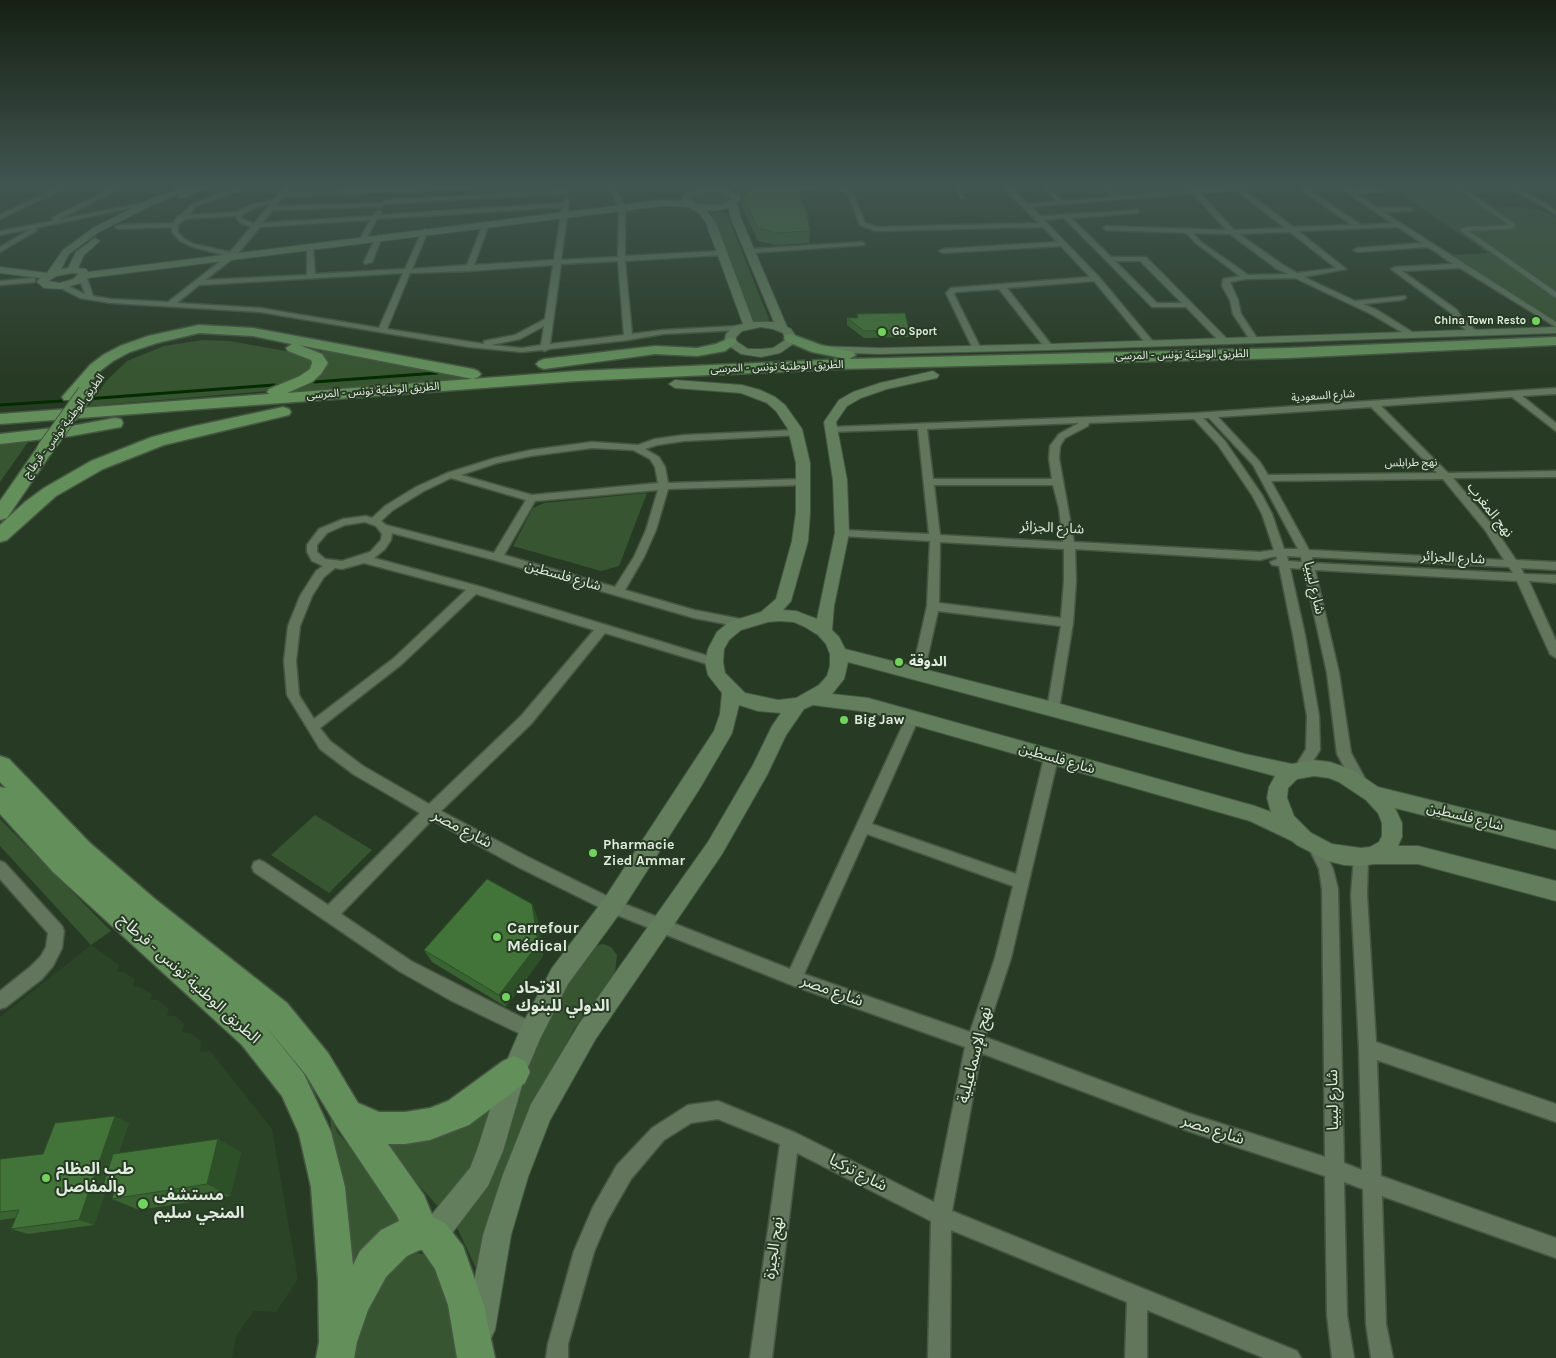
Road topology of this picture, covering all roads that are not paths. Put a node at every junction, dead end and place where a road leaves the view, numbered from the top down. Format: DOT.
graph roads {
  1 [pos="70,249"];
  2 [pos="85,249"];
  3 [pos="213,249"];
  4 [pos="237,249"];
  5 [pos="281,249"];
  6 [pos="310,249"];
  7 [pos="374,249"];
  8 [pos="417,249"];
  9 [pos="476,249"];
  10 [pos="558,249"];
  11 [pos="621,249"];
  12 [pos="720,249"];
  13 [pos="777,249"];
  14 [pos="971,249"];
  15 [pos="1067,249"];
  16 [pos="1100,249"];
  17 [pos="1208,249"];
  18 [pos="1254,249"];
  19 [pos="1317,249"];
  20 [pos="1366,249"];
  21 [pos="1436,249"];
  22 [pos="1490,249"];
  23 [pos="1357,250"];
  24 [pos="751,251"];
  25 [pos="943,251"];
  26 [pos="721,253"];
  27 [pos="232,255"];
  28 [pos="1110,259"];
  29 [pos="621,260"];
  30 [pos="368,262"];
  31 [pos="556,264"];
  32 [pos="1461,266"];
  33 [pos="469,269"];
  34 [pos="0,270"];
  35 [pos="72,270"];
  36 [pos="407,272"];
  37 [pos="1295,276"];
  38 [pos="0,277"];
  39 [pos="84,277"];
  40 [pos="311,277"];
  41 [pos="1246,277"];
  42 [pos="45,278"];
  43 [pos="1096,279"];
  44 [pos="0,283"];
  45 [pos="199,283"];
  46 [pos="61,286"];
  47 [pos="1001,286"];
  48 [pos="1556,296"];
  49 [pos="90,297"];
  50 [pos="1402,298"];
  51 [pos="1352,304"];
  52 [pos="169,305"];
  53 [pos="1190,305"];
  54 [pos="550,320"];
  55 [pos="1556,324"];
  56 [pos="382,330"];
  57 [pos="1556,330"];
  58 [pos="737,333"];
  59 [pos="786,333"];
  60 [pos="1475,333"];
  61 [pos="1413,335"];
  62 [pos="628,338"];
  63 [pos="1255,341"];
  64 [pos="1556,341"];
  65 [pos="1225,342"];
  66 [pos="1151,344"];
  67 [pos="468,345"];
  68 [pos="545,348"];
  69 [pos="1049,352"];
  70 [pos="978,354"];
  71 [pos="1556,355"];
  72 [pos="378,356"];
  73 [pos="576,376"];
  74 [pos="934,376"];
  75 [pos="675,384"];
  76 [pos="1556,391"];
  77 [pos="1514,394"];
  78 [pos="253,400"];
  79 [pos="1373,403"];
  80 [pos="283,412"];
  81 [pos="1196,416"];
  82 [pos="1212,416"];
  83 [pos="0,419"];
  84 [pos="1092,422"];
  85 [pos="115,423"];
  86 [pos="922,428"];
  87 [pos="1556,428"];
  88 [pos="831,430"];
  89 [pos="0,431"];
  90 [pos="796,433"];
  91 [pos="0,439"];
  92 [pos="638,448"];
  93 [pos="36,450"];
  94 [pos="1556,474"];
  95 [pos="450,475"];
  96 [pos="1445,475"];
  97 [pos="1266,478"];
  98 [pos="802,482"];
  99 [pos="930,482"];
  100 [pos="1057,482"];
  101 [pos="664,486"];
  102 [pos="0,493"];
  103 [pos="532,498"];
  104 [pos="0,514"];
  105 [pos="380,524"];
  106 [pos="842,533"];
  107 [pos="0,536"];
  108 [pos="935,538"];
  109 [pos="1069,544"];
  110 [pos="1280,552"];
  111 [pos="1306,554"];
  112 [pos="497,556"];
  113 [pos="1260,556"];
  114 [pos="364,559"];
  115 [pos="332,564"];
  116 [pos="1284,564"];
  117 [pos="1512,564"];
  118 [pos="1309,566"];
  119 [pos="1556,566"];
  120 [pos="1521,577"];
  121 [pos="1556,579"];
  122 [pos="474,590"];
  123 [pos="618,592"];
  124 [pos="932,606"];
  125 [pos="768,616"];
  126 [pos="742,623"];
  127 [pos="1067,623"];
  128 [pos="602,628"];
  129 [pos="824,631"];
  130 [pos="839,654"];
  131 [pos="1556,654"];
  132 [pos="714,662"];
  133 [pos="918,673"];
  134 [pos="731,691"];
  135 [pos="805,701"];
  136 [pos="1053,709"];
  137 [pos="913,718"];
  138 [pos="312,727"];
  139 [pos="1051,758"];
  140 [pos="0,766"];
  141 [pos="1296,771"];
  142 [pos="1367,789"];
  143 [pos="0,797"];
  144 [pos="430,812"];
  145 [pos="864,827"];
  146 [pos="1306,839"];
  147 [pos="1556,840"];
  148 [pos="1367,856"];
  149 [pos="259,867"];
  150 [pos="0,868"];
  151 [pos="1022,883"];
  152 [pos="1556,891"];
  153 [pos="612,906"];
  154 [pos="329,915"];
  155 [pos="662,926"];
  156 [pos="794,978"];
  157 [pos="0,1001"];
  158 [pos="531,1031"];
  159 [pos="976,1042"];
  160 [pos="1368,1048"];
  161 [pos="514,1072"];
  162 [pos="1556,1113"];
  163 [pos="347,1114"];
  164 [pos="790,1139"];
  165 [pos="1334,1169"];
  166 [pos="1371,1184"];
  167 [pos="941,1216"];
  168 [pos="426,1234"];
  169 [pos="1556,1248"];
  170 [pos="1136,1296"];
  171 [pos="337,1350"];
  172 [pos="476,1355"];
  173 [pos="557,1358"];
  174 [pos="761,1358"];
  175 [pos="939,1358"];
  176 [pos="1136,1358"];
  177 [pos="1290,1358"];
  178 [pos="1343,1358"];
  179 [pos="1382,1358"];
  1 -- 42 [label="street"];
  2 -- 35 [label="street"];
  3 -- 27 [label="street"];
  4 -- 27 [label="street"];
  5 -- 27 [label="street"];
  6 -- 40 [label="street"];
  7 -- 30 [label="street"];
  8 -- 36 [label="street"];
  9 -- 33 [label="street"];
  10 -- 31 [label="street"];
  11 -- 29 [label="street"];
  12 -- 26 [label="street"];
  13 -- 24 [label="street"];
  14 -- 25 [label="street"];
  15 -- 43 [label="street"];
  16 -- 28 [label="street"];
  17 -- 41 [label="street"];
  18 -- 37 [label="street"];
  19 -- 37 [label="street"];
  20 -- 23 [label="street"];
  21 -- 32 [label="street"];
  22 -- 48 [label="street"];
  24 -- 59 [label="street"];
  26 -- 29 [label="street"];
  26 -- 58 [label="street"];
  27 -- 39 [label="street"];
  27 -- 45 [label="street"];
  28 -- 53 [label="street"];
  28 -- 53 [label="street"];
  29 -- 31 [label="street"];
  29 -- 62 [label="street"];
  31 -- 33 [label="street"];
  31 -- 54 [label="street"];
  32 -- 55 [label="street"];
  32 -- 60 [label="street"];
  33 -- 36 [label="street"];
  34 -- 42 [label="street"];
  35 -- 39 [label="street"];
  35 -- 42 [label="street"];
  36 -- 40 [label="street"];
  36 -- 56 [label="street"];
  37 -- 41 [label="street"];
  37 -- 51 [label="street"];
  38 -- 42 [label="street"];
  39 -- 46 [label="street"];
  39 -- 49 [label="street"];
  40 -- 45 [label="street"];
  41 -- 63 [label="street"];
  42 -- 44 [label="street"];
  42 -- 46 [label="street"];
  43 -- 47 [label="street"];
  43 -- 66 [label="street"];
  45 -- 52 [label="street"];
  46 -- 49 [label="street"];
  47 -- 69 [label="street"];
  47 -- 70 [label="street"];
  49 -- 52 [label="street"];
  50 -- 51 [label="street"];
  51 -- 61 [label="street"];
  52 -- 56 [label="street"];
  53 -- 65 [label="street"];
  54 -- 67 [label="street"];
  54 -- 68 [label="street"];
  56 -- 67 [label="street"];
  57 -- 60 [label="street"];
  58 -- 59 [label="street"];
  58 -- 59 [label="street"];
  58 -- 62 [label="street"];
  58 -- 72 [label="highway"];
  59 -- 70 [label="highway"];
  60 -- 61 [label="street"];
  61 -- 63 [label="street"];
  62 -- 68 [label="street"];
  63 -- 65 [label="street"];
  64 -- 69 [label="highway, الطريق الوطنية تونس - المرسى"];
  65 -- 66 [label="street"];
  66 -- 69 [label="highway"];
  67 -- 68 [label="street"];
  69 -- 70 [label="highway, الطريق الوطنية تونس - المرسى"];
  70 -- 73 [label="highway, الطريق الوطنية تونس - المرسى"];
  71 -- 74 [label="highway, الطريق الوطنية تونس - المرسى"];
  72 -- 73 [label="highway"];
  72 -- 93 [label="highway"];
  73 -- 78 [label="highway, الطريق الوطنية تونس - المرسى"];
  74 -- 75 [label="highway, الطريق الوطنية تونس - المرسى"];
  74 -- 88 [label="street"];
  75 -- 80 [label="highway, الطريق الوطنية تونس - المرسى"];
  75 -- 90 [label="street"];
  76 -- 77 [label="street, شارع السعودية"];
  77 -- 79 [label="street, شارع السعودية"];
  77 -- 87 [label="street"];
  78 -- 83 [label="highway, الطريق الوطنية تونس - المرسى"];
  78 -- 93 [label="highway, الطريق الوطنية تونس - قرطاج, bridge"];
  79 -- 82 [label="street, شارع السعودية"];
  79 -- 96 [label="street, نهج المغرب"];
  80 -- 85 [label="highway, الطريق الوطنية تونس - المرسى"];
  80 -- 107 [label="highway"];
  81 -- 82 [label="street, شارع السعودية"];
  81 -- 84 [label="street, شارع السعودية"];
  81 -- 110 [label="street, شارع ليبيا"];
  82 -- 97 [label="street, شارع ليبيا"];
  84 -- 86 [label="street, شارع السعودية"];
  84 -- 100 [label="street"];
  85 -- 89 [label="highway, الطريق الوطنية تونس - المرسى"];
  85 -- 91 [label="highway"];
  86 -- 88 [label="street, شارع السعودية"];
  86 -- 99 [label="street"];
  88 -- 106 [label="street"];
  90 -- 92 [label="street"];
  90 -- 98 [label="street"];
  92 -- 95 [label="street"];
  92 -- 101 [label="street"];
  93 -- 102 [label="highway"];
  93 -- 104 [label="highway, الطريق الوطنية تونس - قرطاج"];
  94 -- 96 [label="street, نهج طرابلس"];
  95 -- 103 [label="street"];
  95 -- 105 [label="street"];
  96 -- 97 [label="street, نهج طرابلس"];
  96 -- 117 [label="street, نهج المغرب"];
  97 -- 111 [label="street, شارع ليبيا"];
  98 -- 101 [label="street"];
  98 -- 125 [label="street"];
  99 -- 100 [label="street"];
  99 -- 108 [label="street"];
  100 -- 109 [label="street"];
  101 -- 103 [label="street"];
  101 -- 123 [label="street"];
  103 -- 112 [label="street"];
  105 -- 112 [label="street, شارع فلسطين"];
  105 -- 114 [label="street"];
  105 -- 115 [label="street, شارع فلسطين"];
  106 -- 108 [label="street, شارع الجزائر"];
  106 -- 129 [label="street"];
  108 -- 109 [label="street, شارع الجزائر"];
  108 -- 124 [label="street"];
  109 -- 113 [label="street, شارع الجزائر"];
  109 -- 127 [label="street"];
  110 -- 111 [label="street, شارع الجزائر"];
  110 -- 113 [label="street, شارع الجزائر"];
  110 -- 116 [label="street, شارع ليبيا"];
  111 -- 117 [label="street, شارع الجزائر"];
  111 -- 118 [label="street, شارع ليبيا"];
  112 -- 123 [label="street, شارع فلسطين"];
  113 -- 116 [label="street, شارع الجزائر"];
  114 -- 115 [label="street"];
  114 -- 122 [label="street"];
  115 -- 138 [label="street, شارع مصر"];
  116 -- 118 [label="street, شارع الجزائر"];
  116 -- 141 [label="street, شارع ليبيا"];
  117 -- 119 [label="street, شارع الجزائر"];
  117 -- 120 [label="street, نهج المغرب"];
  118 -- 120 [label="street, شارع الجزائر"];
  118 -- 142 [label="street, شارع ليبيا"];
  120 -- 121 [label="street, شارع الجزائر"];
  120 -- 131 [label="street, نهج المغرب"];
  122 -- 128 [label="street"];
  122 -- 138 [label="street"];
  123 -- 126 [label="street, شارع فلسطين"];
  124 -- 127 [label="street"];
  124 -- 133 [label="street"];
  125 -- 126 [label="street"];
  125 -- 129 [label="street"];
  126 -- 132 [label="street"];
  127 -- 136 [label="street"];
  128 -- 132 [label="street"];
  128 -- 144 [label="street"];
  129 -- 130 [label="street"];
  130 -- 133 [label="street"];
  130 -- 135 [label="street"];
  132 -- 134 [label="street"];
  133 -- 136 [label="street"];
  134 -- 135 [label="street"];
  134 -- 153 [label="street"];
  135 -- 137 [label="street, شارع فلسطين"];
  135 -- 155 [label="street"];
  136 -- 141 [label="street"];
  137 -- 139 [label="street, شارع فلسطين"];
  137 -- 145 [label="street"];
  138 -- 144 [label="street, شارع مصر"];
  139 -- 146 [label="street, شارع فلسطين"];
  139 -- 151 [label="street, نهج الإسماعيلية"];
  140 -- 163 [label="highway, الطريق الوطنية تونس - قرطاج"];
  141 -- 142 [label="street"];
  141 -- 146 [label="street"];
  142 -- 147 [label="street, شارع فلسطين"];
  142 -- 148 [label="street"];
  143 -- 171 [label="highway, الطريق الوطنية تونس - قرطاج"];
  144 -- 153 [label="street, شارع مصر"];
  144 -- 154 [label="street"];
  145 -- 151 [label="street"];
  145 -- 156 [label="street"];
  146 -- 148 [label="street"];
  146 -- 165 [label="street, شارع ليبيا"];
  148 -- 152 [label="street"];
  148 -- 160 [label="street"];
  149 -- 154 [label="street"];
  150 -- 157 [label="street"];
  151 -- 159 [label="street, نهج الإسماعيلية"];
  153 -- 155 [label="street, شارع مصر"];
  153 -- 158 [label="street"];
  154 -- 158 [label="street"];
  155 -- 156 [label="street, شارع مصر"];
  155 -- 172 [label="street"];
  156 -- 159 [label="street, شارع مصر"];
  158 -- 161 [label="street"];
  159 -- 165 [label="street, شارع مصر"];
  159 -- 167 [label="street, نهج الإسماعيلية"];
  160 -- 162 [label="street"];
  160 -- 166 [label="street"];
  161 -- 163 [label="highway"];
  161 -- 168 [label="street"];
  163 -- 168 [label="highway, الطريق الوطنية تونس - قرطاج"];
  164 -- 167 [label="street, شارع تركيا"];
  164 -- 173 [label="street, شارع تركيا"];
  164 -- 174 [label="street, نهج الجيزة"];
  165 -- 166 [label="street, شارع مصر"];
  165 -- 178 [label="street, شارع ليبيا"];
  166 -- 169 [label="street, شارع مصر"];
  166 -- 179 [label="street"];
  167 -- 170 [label="street, شارع تركيا"];
  167 -- 175 [label="street, نهج الإسماعيلية"];
  168 -- 171 [label="highway, الطريق الوطنية تونس - قرطاج"];
  168 -- 172 [label="highway, الطريق الوطنية تونس - قرطاج"];
  170 -- 176 [label="street"];
  170 -- 177 [label="street, شارع تركيا"];
}
